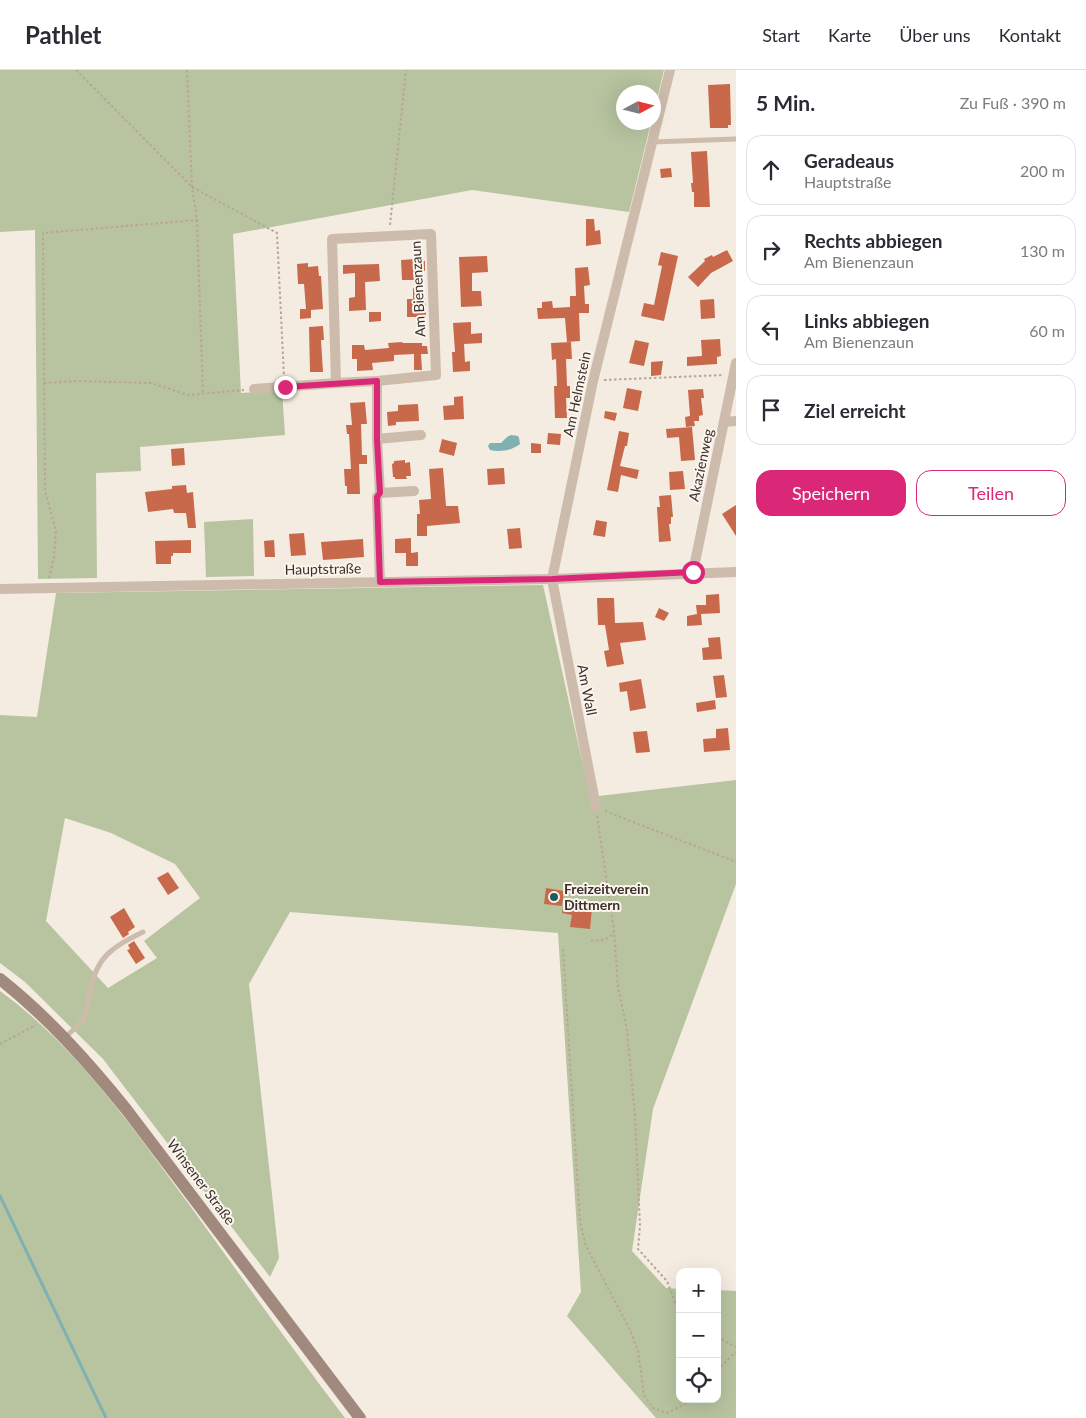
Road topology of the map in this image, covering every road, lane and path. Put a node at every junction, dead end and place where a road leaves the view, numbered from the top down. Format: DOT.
graph roads {
  1 [pos="76,70"];
  2 [pos="187,70"];
  3 [pos="406,70"];
  4 [pos="670,70"];
  5 [pos="736,139"];
  6 [pos="652,142"];
  7 [pos="192,187"];
  8 [pos="197,220"];
  9 [pos="389,235"];
  10 [pos="736,363"];
  11 [pos="734,374"];
  12 [pos="377,381"];
  13 [pos="593,381"];
  14 [pos="44,383"];
  15 [pos="336,383"];
  16 [pos="285,387"];
  17 [pos="254,389"];
  18 [pos="204,394"];
  19 [pos="736,421"];
  20 [pos="724,422"];
  21 [pos="421,435"];
  22 [pos="377,439"];
  23 [pos="414,491"];
  24 [pos="380,493"];
  25 [pos="693,572"];
  26 [pos="736,572"];
  27 [pos="552,579"];
  28 [pos="380,582"];
  29 [pos="47,588"];
  30 [pos="0,589"];
  31 [pos="596,807"];
  32 [pos="736,862"];
  33 [pos="614,931"];
  34 [pos="143,932"];
  35 [pos="591,941"];
  36 [pos="562,948"];
  37 [pos="0,979"];
  38 [pos="47,1020"];
  39 [pos="65,1038"];
  40 [pos="0,1044"];
  41 [pos="679,1313"];
  42 [pos="721,1339"];
  43 [pos="736,1347"];
  44 [pos="736,1352"];
  45 [pos="721,1366"];
  46 [pos="686,1403"];
  47 [pos="360,1418"];
  1 -- 7 [label="path"];
  2 -- 7 [label="path"];
  3 -- 9 [label="path"];
  4 -- 6 [label="street, Am Helmstein"];
  5 -- 6 [label="lane"];
  6 -- 13 [label="street, Am Helmstein"];
  7 -- 8 [label="path"];
  7 -- 16 [label="path"];
  8 -- 14 [label="path"];
  8 -- 18 [label="path"];
  9 -- 12 [label="street, Am Bienenzaun"];
  9 -- 15 [label="street, Am Bienenzaun"];
  10 -- 11 [label="street, Akazienweg"];
  11 -- 13 [label="path"];
  11 -- 20 [label="street, Akazienweg"];
  12 -- 15 [label="street, Am Bienenzaun"];
  12 -- 22 [label="street"];
  13 -- 27 [label="street, Am Helmstein"];
  14 -- 18 [label="path"];
  14 -- 29 [label="path"];
  15 -- 16 [label="street, Am Bienenzaun"];
  16 -- 17 [label="street, Am Bienenzaun"];
  17 -- 18 [label="path"];
  19 -- 20 [label="street"];
  20 -- 25 [label="street, Akazienweg"];
  21 -- 22 [label="street"];
  22 -- 24 [label="street"];
  23 -- 24 [label="street"];
  24 -- 28 [label="street"];
  25 -- 26 [label="street, Hauptstraße"];
  25 -- 27 [label="street, Hauptstraße"];
  27 -- 28 [label="street, Hauptstraße"];
  27 -- 31 [label="street, Am Wall"];
  28 -- 29 [label="street, Hauptstraße"];
  29 -- 30 [label="street, Hauptstraße"];
  31 -- 32 [label="path"];
  31 -- 33 [label="path"];
  33 -- 35 [label="path"];
  33 -- 41 [label="path"];
  34 -- 39 [label="lane"];
  36 -- 46 [label="path"];
  37 -- 38 [label="main road, Winsener Straße"];
  38 -- 39 [label="main road, Winsener Straße"];
  38 -- 40 [label="path"];
  39 -- 47 [label="main road, Winsener Straße"];
  42 -- 43 [label="path"];
  44 -- 45 [label="path"];
}
